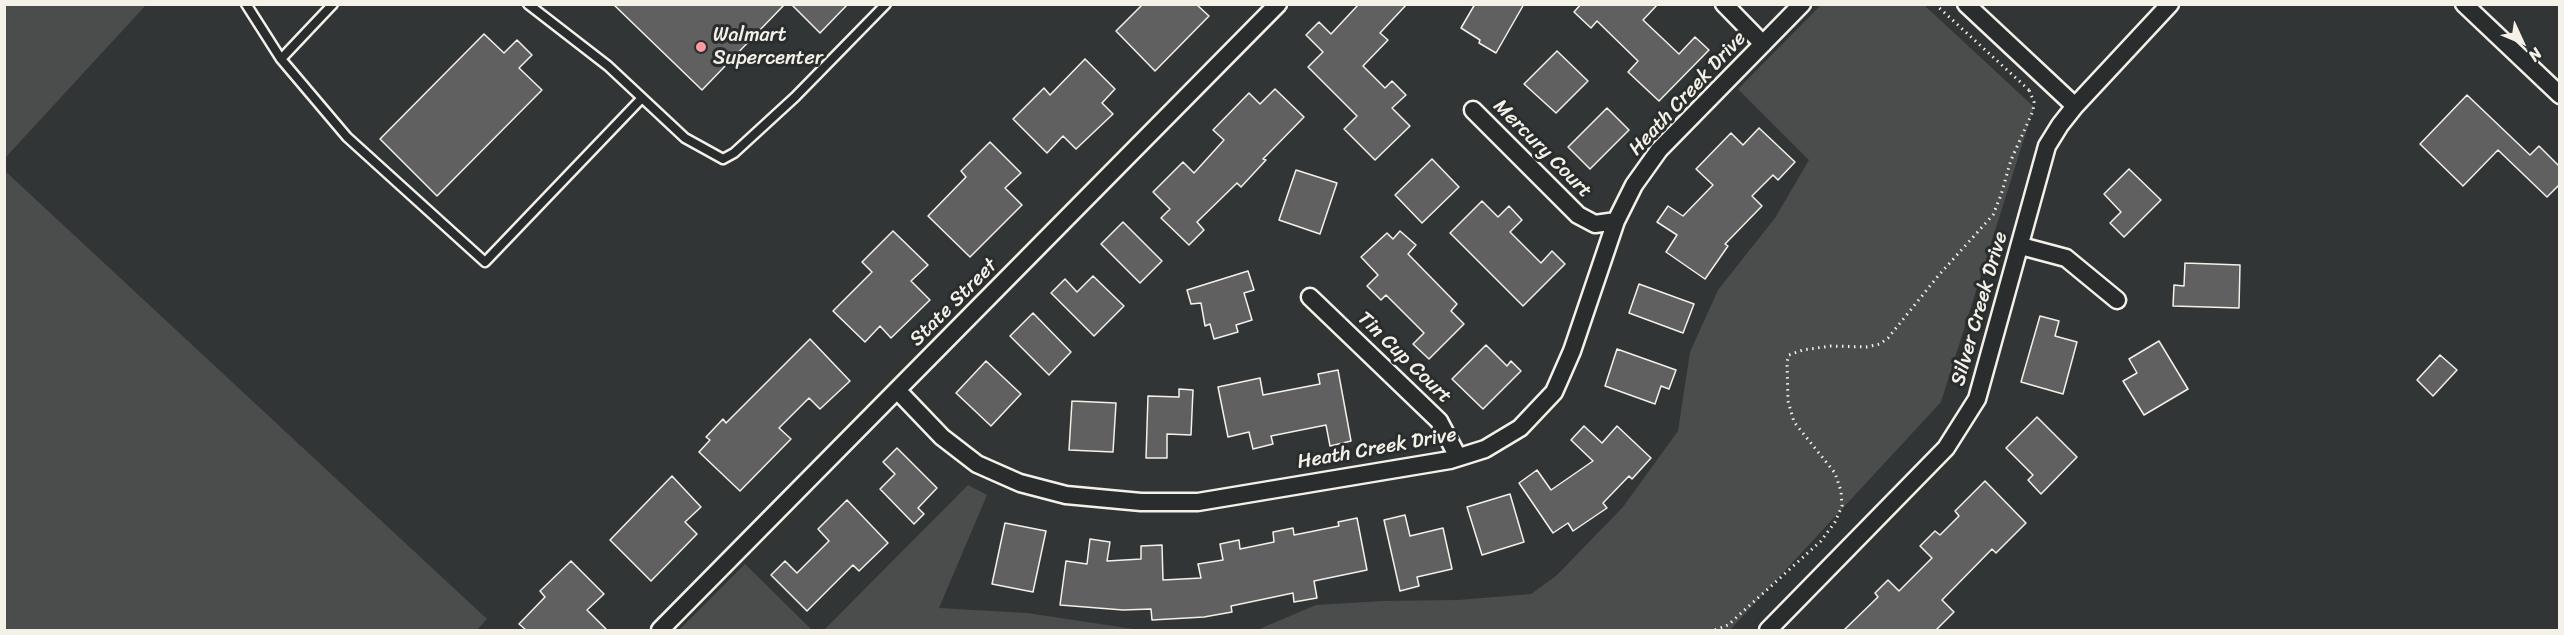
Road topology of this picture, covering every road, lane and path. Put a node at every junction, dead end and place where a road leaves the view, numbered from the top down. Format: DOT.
graph roads {
  1 [pos="246,4"];
  2 [pos="333,4"];
  3 [pos="528,4"];
  4 [pos="886,4"];
  5 [pos="1278,4"];
  6 [pos="1724,4"];
  7 [pos="1802,4"];
  8 [pos="1935,4"];
  9 [pos="1966,4"];
  10 [pos="2170,4"];
  11 [pos="2464,4"];
  12 [pos="1763,44"];
  13 [pos="281,59"];
  14 [pos="2040,74"];
  15 [pos="2029,90"];
  16 [pos="2559,95"];
  17 [pos="642,98"];
  18 [pos="2075,106"];
  19 [pos="1473,110"];
  20 [pos="1616,221"];
  21 [pos="2021,246"];
  22 [pos="1310,297"];
  23 [pos="2117,300"];
  24 [pos="897,390"];
  25 [pos="1458,457"];
  26 [pos="660,630"];
  27 [pos="1715,630"];
  28 [pos="1768,630"];
  1 -- 13 [label="lane"];
  2 -- 13 [label="lane"];
  3 -- 17 [label="lane"];
  4 -- 17 [label="lane"];
  5 -- 24 [label="street, State Street"];
  6 -- 12 [label="street"];
  7 -- 12 [label="street, Heath Creek Drive"];
  8 -- 15 [label="path"];
  9 -- 14 [label="street"];
  10 -- 18 [label="street, Silver Creek Drive"];
  11 -- 16 [label="street"];
  12 -- 20 [label="street, Heath Creek Drive"];
  13 -- 17 [label="lane"];
  14 -- 15 [label="path"];
  14 -- 18 [label="street"];
  15 -- 27 [label="path"];
  18 -- 21 [label="street, Silver Creek Drive"];
  19 -- 20 [label="street, Mercury Court"];
  20 -- 25 [label="street, Heath Creek Drive"];
  21 -- 23 [label="street"];
  21 -- 28 [label="street, Silver Creek Drive"];
  22 -- 25 [label="street, Tin Cup Court"];
  24 -- 25 [label="street, Heath Creek Drive"];
  24 -- 26 [label="street, State Street"];
}
